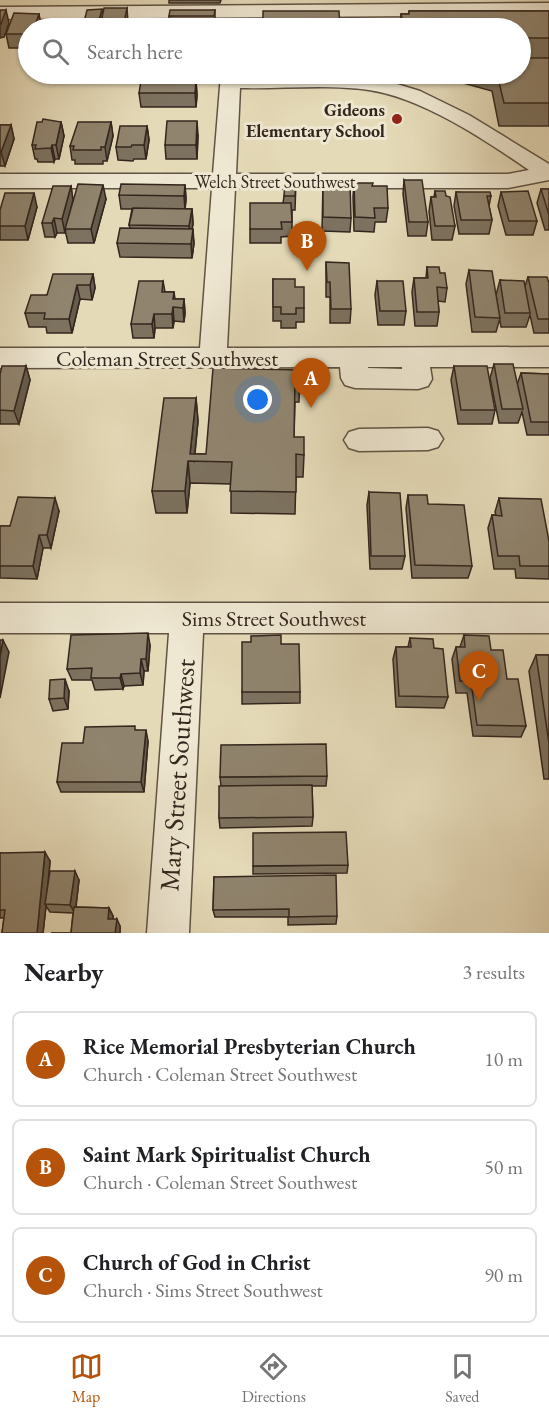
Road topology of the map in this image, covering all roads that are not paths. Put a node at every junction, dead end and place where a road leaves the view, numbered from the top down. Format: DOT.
graph roads {
  1 [pos="549,9"];
  2 [pos="235,13"];
  3 [pos="0,14"];
  4 [pos="231,84"];
  5 [pos="369,84"];
  6 [pos="549,173"];
  7 [pos="0,181"];
  8 [pos="225,181"];
  9 [pos="213,357"];
  10 [pos="549,357"];
  11 [pos="0,358"];
  12 [pos="359,440"];
  13 [pos="428,440"];
  14 [pos="0,618"];
  15 [pos="188,618"];
  16 [pos="549,618"];
  17 [pos="168,933"];
  1 -- 2 [label="street"];
  2 -- 3 [label="street"];
  4 -- 8 [label="street"];
  5 -- 6 [label="street"];
  6 -- 8 [label="street, Welch Street Southwest"];
  7 -- 8 [label="street, Welch Street Southwest"];
  8 -- 9 [label="street"];
  9 -- 10 [label="street, Coleman Street Southwest"];
  9 -- 11 [label="street, Coleman Street Southwest"];
  12 -- 13 [label="street"];
  14 -- 15 [label="street, Sims Street Southwest"];
  15 -- 16 [label="street, Sims Street Southwest"];
  15 -- 17 [label="street, Mary Street Southwest"];
}
